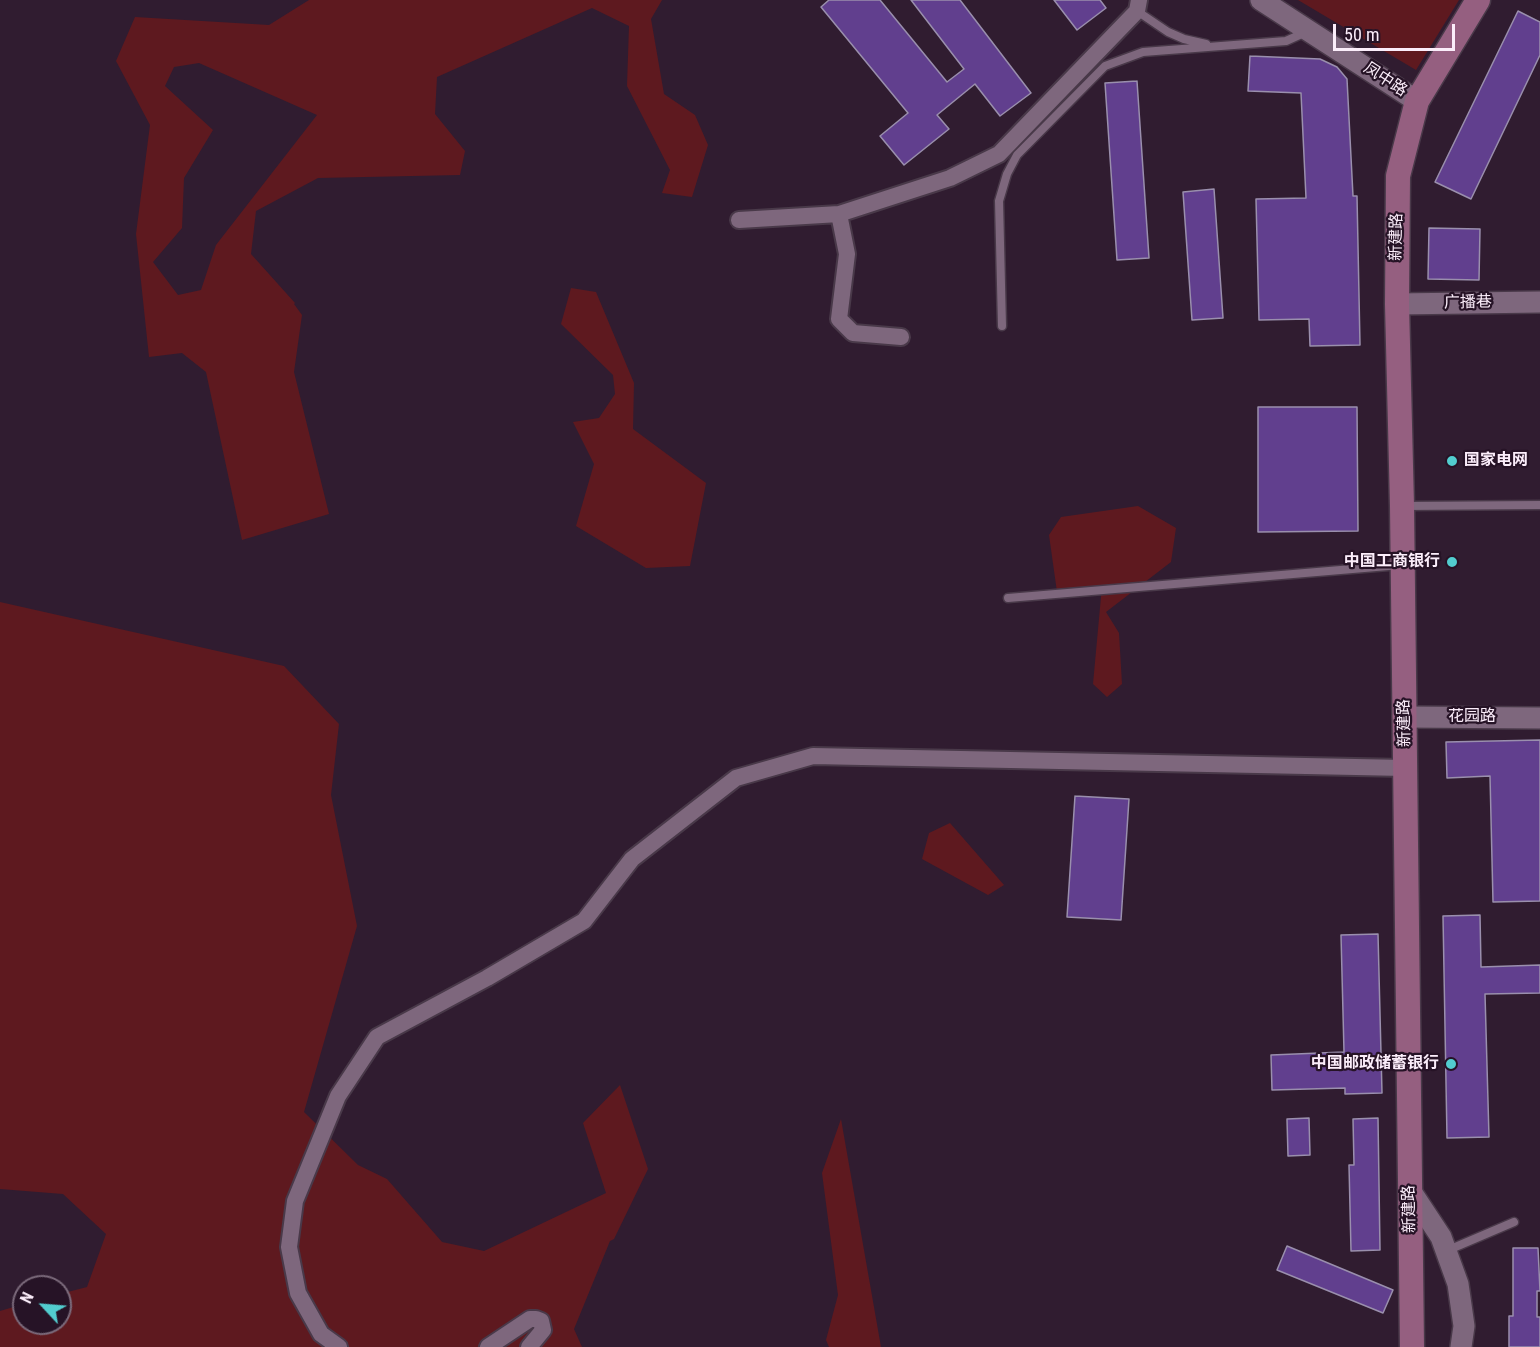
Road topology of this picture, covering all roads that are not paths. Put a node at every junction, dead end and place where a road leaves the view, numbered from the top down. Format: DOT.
graph roads {
  1 [pos="1261,0"];
  2 [pos="1478,0"];
  3 [pos="1138,5"];
  4 [pos="1309,31"];
  5 [pos="1217,46"];
  6 [pos="1417,101"];
  7 [pos="839,214"];
  8 [pos="739,220"];
  9 [pos="1540,302"];
  10 [pos="1397,304"];
  11 [pos="1002,326"];
  12 [pos="901,338"];
  13 [pos="1540,505"];
  14 [pos="1402,506"];
  15 [pos="1403,565"];
  16 [pos="1008,598"];
  17 [pos="1405,717"];
  18 [pos="1540,718"];
  19 [pos="1405,768"];
  20 [pos="1410,1190"];
  21 [pos="1514,1222"];
  22 [pos="1446,1251"];
  23 [pos="339,1347"];
  24 [pos="488,1347"];
  25 [pos="529,1347"];
  26 [pos="1412,1347"];
  27 [pos="1461,1347"];
  1 -- 4 [label="street, 凤中路"];
  2 -- 6 [label="main road, 新建路"];
  3 -- 5 [label="lane"];
  3 -- 7 [label="street"];
  4 -- 5 [label="lane"];
  4 -- 6 [label="street, 凤中路"];
  5 -- 11 [label="lane"];
  6 -- 10 [label="main road, 新建路"];
  7 -- 8 [label="street"];
  7 -- 12 [label="street"];
  9 -- 10 [label="street, 广播巷"];
  10 -- 14 [label="main road, 新建路"];
  13 -- 14 [label="lane"];
  14 -- 15 [label="main road, 新建路"];
  15 -- 16 [label="lane"];
  15 -- 17 [label="main road, 新建路"];
  17 -- 18 [label="street, 花园路"];
  17 -- 19 [label="main road, 新建路"];
  19 -- 20 [label="main road, 新建路"];
  19 -- 23 [label="street"];
  20 -- 22 [label="street"];
  20 -- 26 [label="main road, 新建路"];
  21 -- 22 [label="lane"];
  22 -- 27 [label="street"];
  24 -- 25 [label="street"];
}
